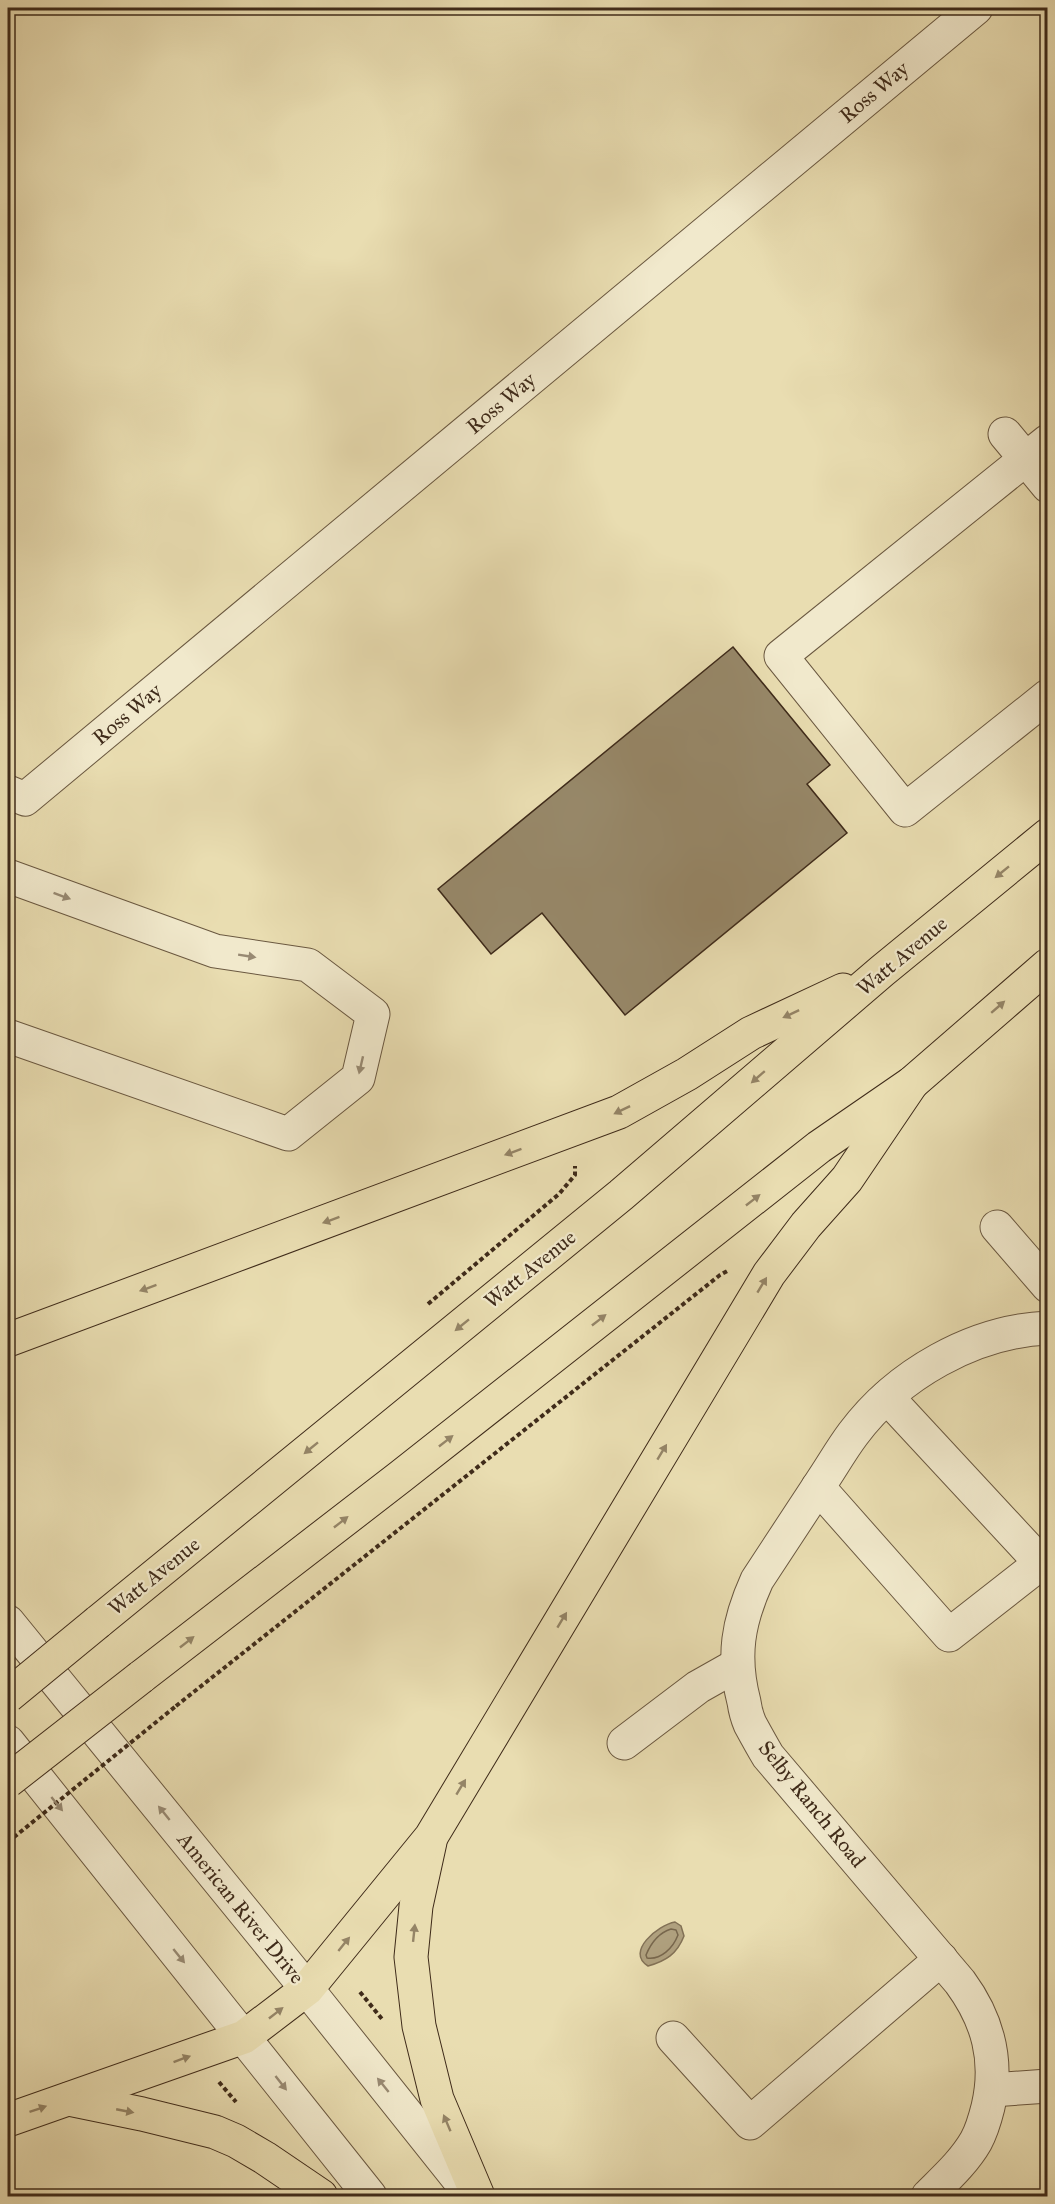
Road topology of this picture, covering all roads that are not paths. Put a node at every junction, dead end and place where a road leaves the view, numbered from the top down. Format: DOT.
graph roads {
  1 [pos="976,8"];
  2 [pos="1005,434"];
  3 [pos="1036,450"];
  4 [pos="1047,486"];
  5 [pos="1047,696"];
  6 [pos="16,796"];
  7 [pos="1047,835"];
  8 [pos="8,876"];
  9 [pos="1047,965"];
  10 [pos="882,971"];
  11 [pos="8,1036"];
  12 [pos="912,1083"];
  13 [pos="997,1227"];
  14 [pos="1047,1286"];
  15 [pos="1047,1328"];
  16 [pos="10,1338"];
  17 [pos="887,1397"];
  18 [pos="818,1487"];
  19 [pos="8,1622"];
  20 [pos="737,1665"];
  21 [pos="8,1696"];
  22 [pos="8,1742"];
  23 [pos="624,1743"];
  24 [pos="8,1781"];
  25 [pos="431,1837"];
  26 [pos="941,1959"];
  27 [pos="307,1989"];
  28 [pos="244,2037"];
  29 [pos="673,2038"];
  30 [pos="1047,2086"];
  31 [pos="992,2090"];
  32 [pos="68,2099"];
  33 [pos="8,2120"];
  34 [pos="321,2196"];
  35 [pos="370,2196"];
  36 [pos="472,2196"];
  37 [pos="478,2196"];
  38 [pos="928,2196"];
  1 -- 6 [label="street, Ross Way"];
  2 -- 3 [label="street"];
  3 -- 4 [label="street"];
  3 -- 5 [label="street"];
  7 -- 10 [label="main road, Watt Avenue, one-way"];
  8 -- 11 [label="street, one-way"];
  12 -- 9 [label="main road, one-way"];
  10 -- 16 [label="main road, one-way"];
  10 -- 21 [label="main road, Watt Avenue, one-way, bridge"];
  24 -- 12 [label="main road, one-way, bridge"];
  25 -- 12 [label="main road, one-way"];
  13 -- 14 [label="street"];
  15 -- 17 [label="street, Selby Ranch Road"];
  17 -- 18 [label="street, Selby Ranch Road"];
  17 -- 18 [label="street"];
  18 -- 20 [label="street, Selby Ranch Road"];
  27 -- 19 [label="street, American River Drive, one-way"];
  20 -- 23 [label="street"];
  20 -- 26 [label="street, Selby Ranch Road"];
  22 -- 28 [label="street, one-way"];
  27 -- 25 [label="main road, one-way"];
  37 -- 25 [label="main road, one-way"];
  26 -- 29 [label="street"];
  26 -- 31 [label="street, Selby Ranch Road"];
  28 -- 27 [label="main road, one-way"];
  36 -- 27 [label="street, American River Drive, one-way"];
  32 -- 28 [label="main road, one-way"];
  28 -- 35 [label="street, one-way"];
  30 -- 31 [label="street"];
  31 -- 38 [label="street, Selby Ranch Road"];
  33 -- 32 [label="main road, one-way"];
  32 -- 34 [label="main road, one-way"];
}
